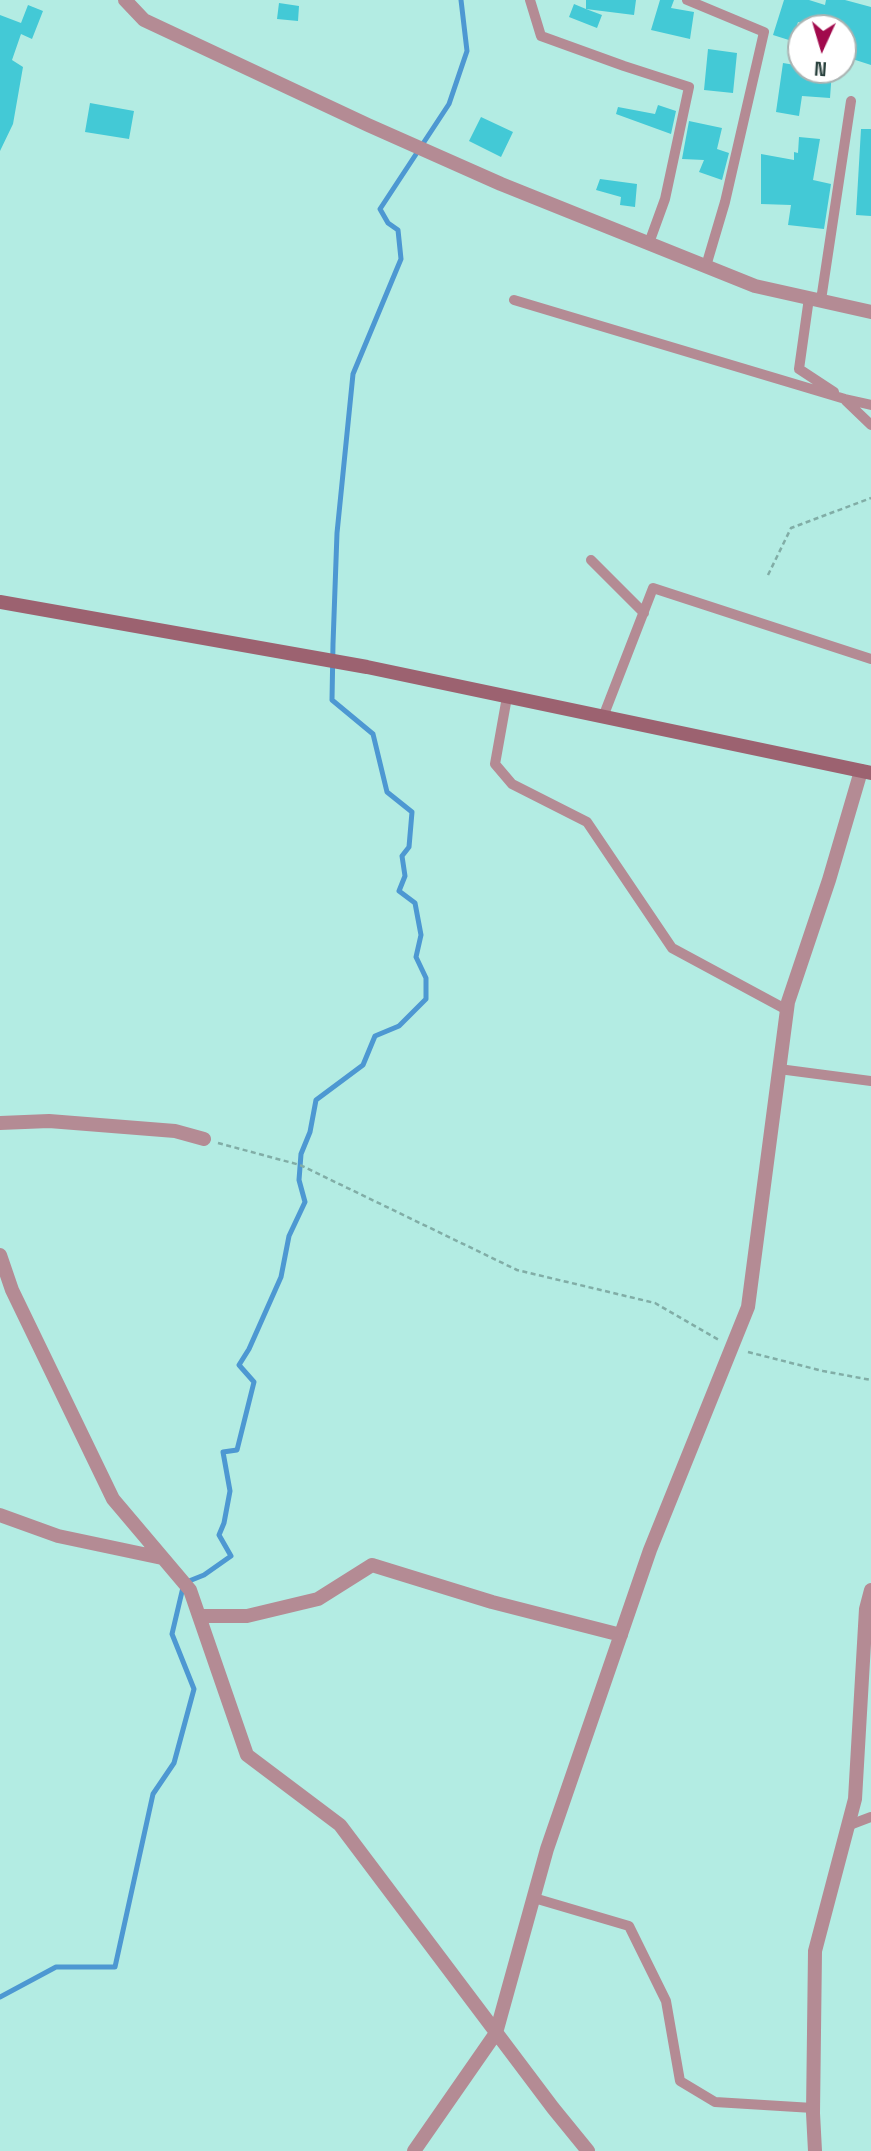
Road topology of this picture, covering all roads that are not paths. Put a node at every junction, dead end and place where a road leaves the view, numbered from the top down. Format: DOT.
graph roads {
  1 [pos="125,0"];
  2 [pos="530,0"];
  3 [pos="687,0"];
  4 [pos="851,101"];
  5 [pos="649,243"];
  6 [pos="706,266"];
  7 [pos="815,299"];
  8 [pos="514,300"];
  9 [pos="871,312"];
  10 [pos="845,400"];
  11 [pos="871,405"];
  12 [pos="871,425"];
  13 [pos="591,560"];
  14 [pos="0,602"];
  15 [pos="644,613"];
  16 [pos="871,659"];
  17 [pos="507,697"];
  18 [pos="603,717"];
  19 [pos="866,772"];
  20 [pos="787,1010"];
  21 [pos="779,1069"];
  22 [pos="871,1081"];
  23 [pos="0,1123"];
  24 [pos="204,1139"];
  25 [pos="0,1255"];
  26 [pos="0,1515"];
  27 [pos="163,1558"];
  28 [pos="871,1590"];
  29 [pos="199,1616"];
  30 [pos="621,1635"];
  31 [pos="871,1817"];
  32 [pos="847,1826"];
  33 [pos="534,1898"];
  34 [pos="496,2033"];
  35 [pos="813,2108"];
  36 [pos="414,2151"];
  37 [pos="588,2151"];
  38 [pos="815,2151"];
  1 -- 5 [label="street"];
  2 -- 5 [label="lane"];
  3 -- 6 [label="lane"];
  4 -- 7 [label="lane"];
  5 -- 6 [label="street"];
  6 -- 7 [label="street"];
  7 -- 9 [label="street"];
  7 -- 10 [label="lane"];
  8 -- 10 [label="lane"];
  10 -- 11 [label="lane"];
  10 -- 12 [label="lane"];
  13 -- 15 [label="lane"];
  14 -- 17 [label="main road"];
  15 -- 16 [label="lane"];
  15 -- 18 [label="lane"];
  17 -- 18 [label="main road"];
  17 -- 20 [label="lane"];
  18 -- 19 [label="main road"];
  19 -- 20 [label="street"];
  20 -- 21 [label="street"];
  21 -- 22 [label="lane"];
  21 -- 30 [label="street"];
  23 -- 24 [label="street"];
  25 -- 27 [label="street"];
  26 -- 27 [label="street"];
  27 -- 29 [label="street"];
  28 -- 32 [label="street"];
  29 -- 30 [label="street"];
  29 -- 34 [label="street"];
  30 -- 33 [label="street"];
  31 -- 32 [label="lane"];
  32 -- 35 [label="street"];
  33 -- 34 [label="street"];
  33 -- 35 [label="lane"];
  34 -- 36 [label="street"];
  34 -- 37 [label="street"];
  35 -- 38 [label="street"];
}
